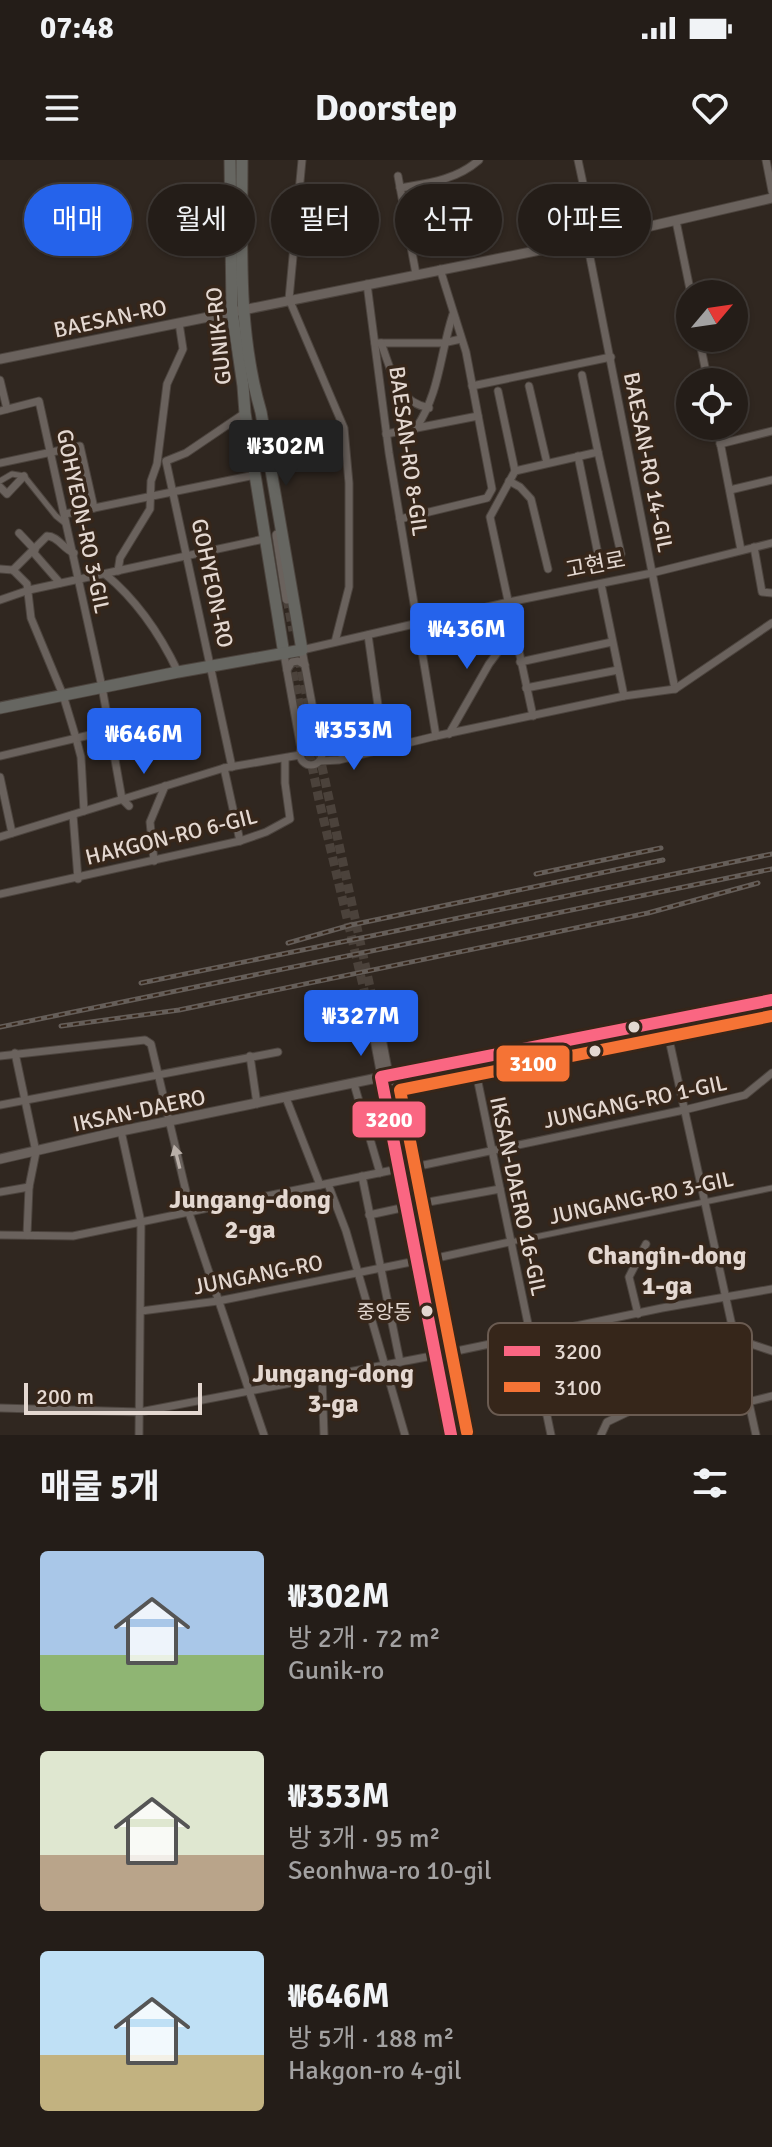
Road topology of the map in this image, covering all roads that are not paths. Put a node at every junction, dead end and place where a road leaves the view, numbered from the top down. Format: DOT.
graph roads {
  1 [pos="230,160"];
  2 [pos="242,160"];
  3 [pos="302,160"];
  4 [pos="479,160"];
  5 [pos="578,160"];
  6 [pos="766,160"];
  7 [pos="398,176"];
  8 [pos="399,184"];
  9 [pos="422,184"];
  10 [pos="583,184"];
  11 [pos="772,191"];
  12 [pos="772,198"];
  13 [pos="676,221"];
  14 [pos="651,227"];
  15 [pos="518,254"];
  16 [pos="413,256"];
  17 [pos="590,256"];
  18 [pos="440,269"];
  19 [pos="416,274"];
  20 [pos="688,280"];
  21 [pos="367,284"];
  22 [pos="289,299"];
  23 [pos="237,310"];
  24 [pos="453,312"];
  25 [pos="179,323"];
  26 [pos="461,339"];
  27 [pos="378,343"];
  28 [pos="443,343"];
  29 [pos="611,357"];
  30 [pos="0,359"];
  31 [pos="582,375"];
  32 [pos="0,380"];
  33 [pos="248,384"];
  34 [pos="472,386"];
  35 [pos="529,386"];
  36 [pos="498,391"];
  37 [pos="429,408"];
  38 [pos="3,410"];
  39 [pos="245,413"];
  40 [pos="478,416"];
  41 [pos="416,428"];
  42 [pos="772,431"];
  43 [pos="386,434"];
  44 [pos="719,440"];
  45 [pos="720,444"];
  46 [pos="598,452"];
  47 [pos="51,453"];
  48 [pos="578,456"];
  49 [pos="166,461"];
  50 [pos="0,463"];
  51 [pos="547,463"];
  52 [pos="515,471"];
  53 [pos="255,475"];
  54 [pos="24,476"];
  55 [pos="772,480"];
  56 [pos="509,481"];
  57 [pos="0,484"];
  58 [pos="730,490"];
  59 [pos="173,491"];
  60 [pos="150,497"];
  61 [pos="94,508"];
  62 [pos="65,514"];
  63 [pos="400,519"];
  64 [pos="67,525"];
  65 [pos="19,533"];
  66 [pos="264,539"];
  67 [pos="772,543"];
  68 [pos="754,547"];
  69 [pos="741,550"];
  70 [pos="34,551"];
  71 [pos="74,553"];
  72 [pos="621,554"];
  73 [pos="188,556"];
  74 [pos="599,559"];
  75 [pos="0,569"];
  76 [pos="548,569"];
  77 [pos="13,570"];
  78 [pos="118,571"];
  79 [pos="652,573"];
  80 [pos="105,574"];
  81 [pos="78,579"];
  82 [pos="60,583"];
  83 [pos="601,584"];
  84 [pos="29,590"];
  85 [pos="772,593"];
  86 [pos="0,600"];
  87 [pos="284,602"];
  88 [pos="509,602"];
  89 [pos="417,623"];
  90 [pos="772,623"];
  91 [pos="515,629"];
  92 [pos="368,635"];
  93 [pos="335,642"];
  94 [pos="612,642"];
  95 [pos="302,650"];
  96 [pos="284,654"];
  97 [pos="520,662"];
  98 [pos="305,665"];
  99 [pos="211,666"];
  100 [pos="287,670"];
  101 [pos="618,670"];
  102 [pos="178,672"];
  103 [pos="102,687"];
  104 [pos="526,688"];
  105 [pos="675,689"];
  106 [pos="63,695"];
  107 [pos="624,696"];
  108 [pos="0,708"];
  109 [pos="533,716"];
  110 [pos="111,730"];
  111 [pos="449,734"];
  112 [pos="436,736"];
  113 [pos="76,738"];
  114 [pos="320,747"];
  115 [pos="384,748"];
  116 [pos="300,752"];
  117 [pos="0,756"];
  118 [pos="285,759"];
  119 [pos="321,761"];
  120 [pos="228,768"];
  121 [pos="0,781"];
  122 [pos="165,786"];
  123 [pos="122,799"];
  124 [pos="129,806"];
  125 [pos="84,811"];
  126 [pos="73,815"];
  127 [pos="12,833"];
  128 [pos="0,837"];
  129 [pos="240,841"];
  130 [pos="154,861"];
  131 [pos="78,879"];
  132 [pos="0,894"];
  133 [pos="772,1000"];
  134 [pos="665,1021"];
  135 [pos="377,1033"];
  136 [pos="278,1052"];
  137 [pos="15,1053"];
  138 [pos="0,1056"];
  139 [pos="250,1056"];
  140 [pos="473,1058"];
  141 [pos="158,1073"];
  142 [pos="772,1073"];
  143 [pos="384,1076"];
  144 [pos="354,1084"];
  145 [pos="286,1098"];
  146 [pos="25,1100"];
  147 [pos="257,1104"];
  148 [pos="0,1105"];
  149 [pos="684,1110"];
  150 [pos="169,1122"];
  151 [pos="121,1131"];
  152 [pos="492,1149"];
  153 [pos="36,1152"];
  154 [pos="0,1159"];
  155 [pos="401,1169"];
  156 [pos="380,1173"];
  157 [pos="362,1176"];
  158 [pos="324,1185"];
  159 [pos="29,1187"];
  160 [pos="772,1188"];
  161 [pos="500,1189"];
  162 [pos="0,1192"];
  163 [pos="704,1202"];
  164 [pos="409,1206"];
  165 [pos="189,1213"];
  166 [pos="369,1215"];
  167 [pos="141,1222"];
  168 [pos="0,1235"];
  169 [pos="27,1235"];
  170 [pos="510,1242"];
  171 [pos="646,1244"];
  172 [pos="420,1261"];
  173 [pos="380,1268"];
  174 [pos="358,1273"];
  175 [pos="772,1289"];
  176 [pos="725,1298"];
  177 [pos="218,1301"];
  178 [pos="141,1311"];
  179 [pos="638,1314"];
  180 [pos="527,1323"];
  181 [pos="594,1323"];
  182 [pos="731,1323"];
  183 [pos="752,1344"];
  184 [pos="488,1345"];
  185 [pos="772,1351"];
  186 [pos="439,1355"];
  187 [pos="400,1362"];
  188 [pos="382,1364"];
  189 [pos="322,1377"];
  190 [pos="249,1392"];
  191 [pos="772,1396"];
  192 [pos="752,1401"];
  193 [pos="0,1408"];
  194 [pos="140,1412"];
  195 [pos="547,1415"];
  196 [pos="622,1415"];
  197 [pos="751,1415"];
  198 [pos="139,1435"];
  199 [pos="264,1435"];
  200 [pos="324,1435"];
  201 [pos="405,1435"];
  202 [pos="451,1435"];
  203 [pos="457,1435"];
  204 [pos="551,1435"];
  205 [pos="601,1435"];
  206 [pos="756,1435"];
  1 -- 23 [label="main road, GUNIK-RO"];
  2 -- 23 [label="main road, GUNIK-RO"];
  3 -- 22 [label="street"];
  4 -- 9 [label="street"];
  5 -- 10 [label="street"];
  6 -- 11 [label="street"];
  7 -- 8 [label="street"];
  12 -- 13 [label="street, BAESAN-RO"];
  13 -- 14 [label="street, BAESAN-RO"];
  13 -- 20 [label="street"];
  15 -- 18 [label="street, BAESAN-RO"];
  16 -- 19 [label="street"];
  17 -- 29 [label="street, BAESAN-RO 14-GIL"];
  18 -- 19 [label="street, BAESAN-RO"];
  18 -- 24 [label="street"];
  19 -- 21 [label="street, BAESAN-RO"];
  21 -- 22 [label="street, BAESAN-RO"];
  21 -- 27 [label="street, BAESAN-RO 8-GIL"];
  22 -- 23 [label="street, BAESAN-RO"];
  22 -- 93 [label="street"];
  23 -- 25 [label="street, BAESAN-RO"];
  23 -- 33 [label="main road, GUNIK-RO"];
  24 -- 26 [label="street"];
  24 -- 28 [label="street"];
  25 -- 30 [label="street, BAESAN-RO"];
  25 -- 60 [label="street"];
  26 -- 28 [label="street"];
  26 -- 34 [label="street"];
  27 -- 28 [label="street"];
  27 -- 37 [label="street"];
  27 -- 43 [label="street, BAESAN-RO 8-GIL"];
  28 -- 37 [label="street"];
  29 -- 34 [label="street, BAESAN-RO 14-GIL"];
  29 -- 79 [label="street, BAESAN-RO 14-GIL"];
  31 -- 46 [label="street"];
  32 -- 38 [label="street"];
  33 -- 39 [label="main road"];
  33 -- 87 [label="main road"];
  34 -- 40 [label="street"];
  35 -- 51 [label="street"];
  36 -- 52 [label="street"];
  37 -- 41 [label="street"];
  38 -- 47 [label="street, GOHYEON-RO 3-GIL"];
  39 -- 49 [label="street, GUNIK-RO"];
  39 -- 53 [label="main road"];
  40 -- 41 [label="street"];
  40 -- 63 [label="street"];
  41 -- 43 [label="street"];
  42 -- 45 [label="street"];
  43 -- 63 [label="street, BAESAN-RO 8-GIL"];
  44 -- 45 [label="street"];
  45 -- 58 [label="street"];
  46 -- 48 [label="street"];
  46 -- 72 [label="street"];
  47 -- 50 [label="street"];
  47 -- 61 [label="street"];
  47 -- 62 [label="street, GOHYEON-RO 3-GIL"];
  48 -- 51 [label="street"];
  48 -- 74 [label="street"];
  49 -- 59 [label="street, GOHYEON-RO"];
  51 -- 52 [label="street"];
  52 -- 56 [label="street"];
  53 -- 59 [label="street"];
  53 -- 66 [label="main road"];
  54 -- 57 [label="street"];
  54 -- 57 [label="street"];
  54 -- 64 [label="street"];
  55 -- 58 [label="street"];
  56 -- 76 [label="street"];
  56 -- 88 [label="street"];
  58 -- 69 [label="street"];
  59 -- 60 [label="street"];
  59 -- 73 [label="street, GOHYEON-RO"];
  60 -- 61 [label="street"];
  60 -- 78 [label="street"];
  61 -- 62 [label="street"];
  62 -- 64 [label="street, GOHYEON-RO 3-GIL"];
  63 -- 89 [label="street, BAESAN-RO 8-GIL"];
  64 -- 71 [label="street, GOHYEON-RO 3-GIL"];
  65 -- 70 [label="street"];
  66 -- 73 [label="street"];
  66 -- 87 [label="main road"];
  67 -- 68 [label="street, 고현로"];
  68 -- 69 [label="street, 고현로"];
  68 -- 85 [label="street"];
  69 -- 79 [label="street, 고현로"];
  70 -- 71 [label="street"];
  70 -- 77 [label="street"];
  70 -- 82 [label="street"];
  71 -- 81 [label="street, GOHYEON-RO 3-GIL"];
  73 -- 78 [label="street"];
  73 -- 99 [label="street, GOHYEON-RO"];
  75 -- 77 [label="street"];
  77 -- 84 [label="street"];
  78 -- 80 [label="street"];
  79 -- 83 [label="street, 고현로"];
  79 -- 105 [label="street, BAESAN-RO 14-GIL"];
  80 -- 81 [label="street"];
  80 -- 102 [label="street"];
  81 -- 82 [label="street"];
  81 -- 103 [label="street, GOHYEON-RO 3-GIL"];
  82 -- 84 [label="street"];
  83 -- 88 [label="street, 고현로"];
  83 -- 94 [label="street"];
  84 -- 86 [label="street"];
  84 -- 106 [label="street"];
  87 -- 95 [label="main road"];
  87 -- 96 [label="main road"];
  88 -- 89 [label="street, 고현로"];
  88 -- 91 [label="street"];
  89 -- 92 [label="street, 고현로"];
  89 -- 112 [label="street, BAESAN-RO 8-GIL"];
  90 -- 105 [label="street"];
  91 -- 97 [label="street"];
  91 -- 111 [label="street"];
  92 -- 93 [label="street, 고현로"];
  92 -- 115 [label="street"];
  93 -- 95 [label="street, 고현로"];
  94 -- 97 [label="street"];
  94 -- 101 [label="street"];
  95 -- 96 [label="main road, 고현로"];
  95 -- 98 [label="street"];
  96 -- 99 [label="main road, GOHYEON-RO"];
  96 -- 100 [label="street"];
  97 -- 104 [label="street"];
  98 -- 100 [label="street"];
  98 -- 114 [label="street"];
  99 -- 102 [label="main road, GOHYEON-RO"];
  99 -- 120 [label="street, GOHYEON-RO"];
  100 -- 116 [label="street"];
  101 -- 104 [label="street"];
  101 -- 107 [label="street"];
  102 -- 103 [label="main road, GOHYEON-RO"];
  103 -- 106 [label="main road, GOHYEON-RO"];
  103 -- 110 [label="street"];
  104 -- 109 [label="street"];
  105 -- 107 [label="street"];
  106 -- 108 [label="main road, GOHYEON-RO"];
  106 -- 113 [label="street"];
  107 -- 109 [label="street"];
  109 -- 111 [label="street"];
  110 -- 113 [label="street"];
  110 -- 123 [label="street"];
  111 -- 112 [label="street"];
  112 -- 115 [label="street"];
  113 -- 117 [label="street"];
  113 -- 125 [label="street"];
  114 -- 116 [label="street"];
  114 -- 119 [label="street"];
  115 -- 119 [label="street"];
  116 -- 118 [label="street"];
  116 -- 119 [label="street"];
  118 -- 120 [label="street"];
  118 -- 129 [label="street, HAKGON-RO 6-GIL"];
  120 -- 122 [label="street"];
  120 -- 129 [label="street, GOHYEON-RO"];
  121 -- 127 [label="street"];
  122 -- 123 [label="street"];
  122 -- 130 [label="street"];
  123 -- 124 [label="street"];
  123 -- 125 [label="street"];
  125 -- 126 [label="street"];
  126 -- 127 [label="street"];
  126 -- 131 [label="street"];
  127 -- 128 [label="street"];
  129 -- 130 [label="street, HAKGON-RO 6-GIL"];
  130 -- 131 [label="street, HAKGON-RO 6-GIL"];
  131 -- 132 [label="street, HAKGON-RO 6-GIL"];
  133 -- 134 [label="street, IKSAN-DAERO"];
  134 -- 140 [label="street, IKSAN-DAERO"];
  134 -- 149 [label="street"];
  135 -- 143 [label="street"];
  136 -- 139 [label="street"];
  137 -- 138 [label="street"];
  137 -- 141 [label="street"];
  137 -- 146 [label="street"];
  139 -- 141 [label="street"];
  139 -- 147 [label="street"];
  140 -- 143 [label="street, IKSAN-DAERO"];
  140 -- 152 [label="street, IKSAN-DAERO 16-GIL"];
  141 -- 146 [label="street"];
  141 -- 150 [label="street"];
  142 -- 149 [label="street, JUNGANG-RO 1-GIL"];
  143 -- 144 [label="street, IKSAN-DAERO"];
  143 -- 155 [label="street"];
  144 -- 145 [label="street, IKSAN-DAERO"];
  144 -- 156 [label="street"];
  145 -- 147 [label="street, IKSAN-DAERO"];
  145 -- 158 [label="street"];
  146 -- 148 [label="street"];
  146 -- 153 [label="street"];
  147 -- 150 [label="street, IKSAN-DAERO"];
  149 -- 152 [label="street, JUNGANG-RO 1-GIL"];
  149 -- 163 [label="street"];
  150 -- 151 [label="street, IKSAN-DAERO"];
  165 -- 150 [label="street, one-way"];
  151 -- 153 [label="street, IKSAN-DAERO"];
  151 -- 167 [label="street"];
  152 -- 155 [label="street, JUNGANG-RO 1-GIL"];
  152 -- 161 [label="street, IKSAN-DAERO 16-GIL"];
  153 -- 154 [label="street, IKSAN-DAERO"];
  153 -- 159 [label="street"];
  155 -- 156 [label="street"];
  155 -- 164 [label="street"];
  156 -- 157 [label="street"];
  157 -- 158 [label="street"];
  157 -- 166 [label="street"];
  158 -- 165 [label="street"];
  158 -- 174 [label="street"];
  159 -- 162 [label="street"];
  159 -- 169 [label="street"];
  160 -- 163 [label="street, JUNGANG-RO 3-GIL"];
  161 -- 164 [label="street"];
  161 -- 170 [label="street, IKSAN-DAERO 16-GIL"];
  163 -- 170 [label="street, JUNGANG-RO 3-GIL"];
  163 -- 176 [label="street"];
  164 -- 166 [label="street"];
  164 -- 172 [label="street"];
  165 -- 167 [label="street"];
  165 -- 177 [label="street"];
  166 -- 173 [label="street"];
  167 -- 169 [label="street"];
  167 -- 178 [label="street"];
  168 -- 169 [label="street"];
  170 -- 172 [label="street, JUNGANG-RO 3-GIL"];
  170 -- 180 [label="street, IKSAN-DAERO 16-GIL"];
  171 -- 179 [label="street"];
  172 -- 173 [label="street, JUNGANG-RO"];
  172 -- 186 [label="street"];
  173 -- 174 [label="street, JUNGANG-RO"];
  173 -- 187 [label="street"];
  174 -- 177 [label="street, JUNGANG-RO"];
  174 -- 188 [label="street"];
  175 -- 176 [label="street"];
  176 -- 179 [label="street"];
  176 -- 182 [label="street"];
  177 -- 178 [label="street, JUNGANG-RO"];
  177 -- 190 [label="street"];
  178 -- 194 [label="street"];
  179 -- 181 [label="street"];
  183 -- 185 [label="street"];
  184 -- 186 [label="street"];
  186 -- 187 [label="street"];
  186 -- 202 [label="street"];
  186 -- 203 [label="street"];
  187 -- 188 [label="street"];
  188 -- 189 [label="street"];
  188 -- 201 [label="street"];
  189 -- 190 [label="street"];
  189 -- 200 [label="street"];
  190 -- 194 [label="street"];
  190 -- 199 [label="street"];
  191 -- 192 [label="street"];
  193 -- 194 [label="street"];
  194 -- 198 [label="street"];
  195 -- 204 [label="street, IKSAN-DAERO 16-GIL"];
  196 -- 205 [label="street"];
  197 -- 206 [label="street"];
}
